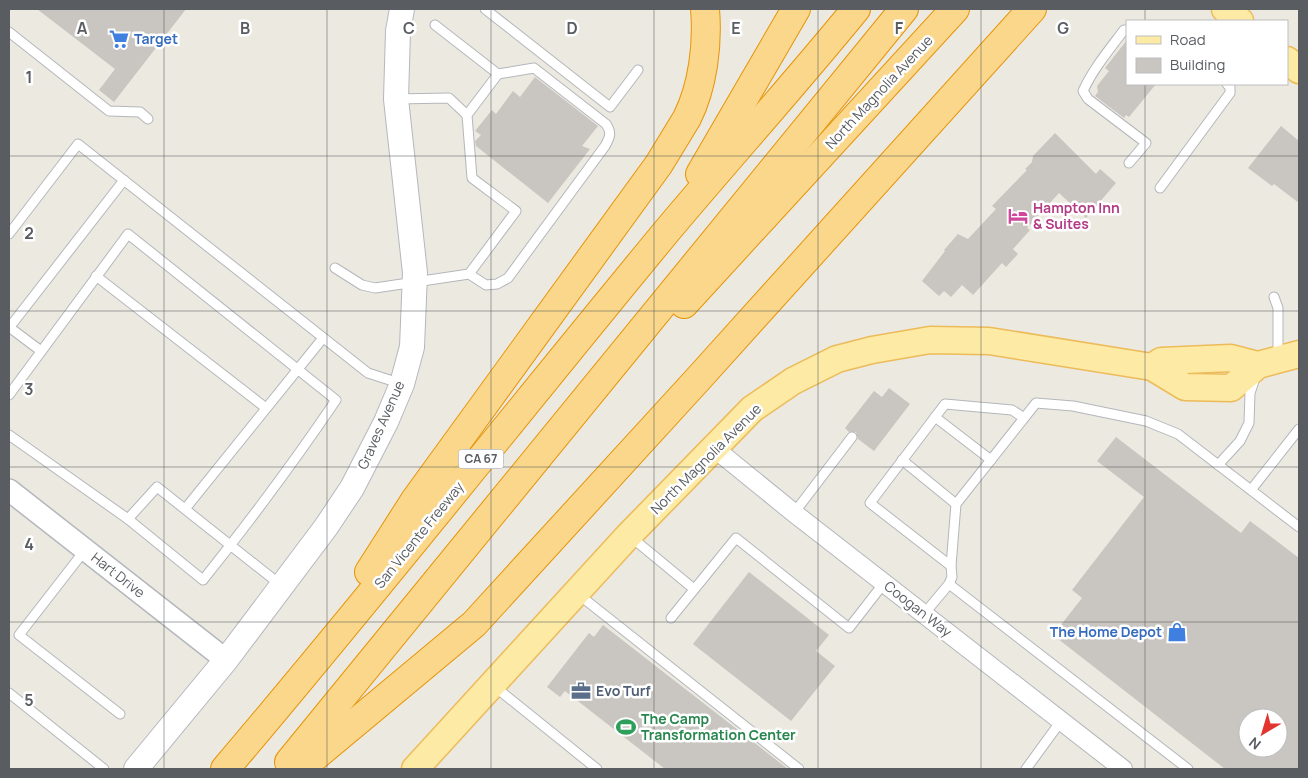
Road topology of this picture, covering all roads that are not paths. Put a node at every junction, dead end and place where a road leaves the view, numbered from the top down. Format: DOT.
graph roads {
  1 [pos="402,9"];
  2 [pos="485,9"];
  3 [pos="705,9"];
  4 [pos="796,9"];
  5 [pos="856,9"];
  6 [pos="904,9"];
  7 [pos="955,9"];
  8 [pos="1032,9"];
  9 [pos="1225,9"];
  10 [pos="497,12"];
  11 [pos="1239,20"];
  12 [pos="435,25"];
  13 [pos="1126,30"];
  14 [pos="9,32"];
  15 [pos="1288,61"];
  16 [pos="638,70"];
  17 [pos="1299,70"];
  18 [pos="498,74"];
  19 [pos="1228,85"];
  20 [pos="396,99"];
  21 [pos="467,114"];
  22 [pos="148,119"];
  23 [pos="1129,163"];
  24 [pos="124,180"];
  25 [pos="1160,188"];
  26 [pos="668,230"];
  27 [pos="9,234"];
  28 [pos="336,268"];
  29 [pos="469,274"];
  30 [pos="96,276"];
  31 [pos="415,282"];
  32 [pos="1274,297"];
  33 [pos="9,327"];
  34 [pos="323,338"];
  35 [pos="42,351"];
  36 [pos="1278,360"];
  37 [pos="297,369"];
  38 [pos="402,384"];
  39 [pos="9,395"];
  40 [pos="266,408"];
  41 [pos="935,417"];
  42 [pos="1024,418"];
  43 [pos="1299,429"];
  44 [pos="9,435"];
  45 [pos="852,437"];
  46 [pos="714,448"];
  47 [pos="902,460"];
  48 [pos="991,460"];
  49 [pos="1218,465"];
  50 [pos="9,490"];
  51 [pos="1251,490"];
  52 [pos="956,504"];
  53 [pos="185,509"];
  54 [pos="794,513"];
  55 [pos="128,519"];
  56 [pos="1299,527"];
  57 [pos="479,528"];
  58 [pos="628,536"];
  59 [pos="231,545"];
  60 [pos="86,550"];
  61 [pos="951,566"];
  62 [pos="884,583"];
  63 [pos="949,584"];
  64 [pos="282,586"];
  65 [pos="694,590"];
  66 [pos="576,592"];
  67 [pos="924,614"];
  68 [pos="671,618"];
  69 [pos="226,660"];
  70 [pos="491,684"];
  71 [pos="295,687"];
  72 [pos="9,692"];
  73 [pos="120,714"];
  74 [pos="1062,721"];
  75 [pos="104,769"];
  76 [pos="136,769"];
  77 [pos="225,769"];
  78 [pos="284,769"];
  79 [pos="300,769"];
  80 [pos="415,769"];
  81 [pos="597,769"];
  82 [pos="799,769"];
  83 [pos="1026,769"];
  84 [pos="1123,769"];
  85 [pos="1188,769"];
  1 -- 20 [label="main road, Graves Avenue"];
  2 -- 10 [label="lane"];
  3 -- 71 [label="highway"];
  4 -- 26 [label="highway"];
  5 -- 26 [label="highway"];
  6 -- 57 [label="highway"];
  7 -- 57 [label="highway, North Magnolia Avenue"];
  8 -- 79 [label="highway"];
  9 -- 11 [label="main road"];
  10 -- 16 [label="lane"];
  12 -- 18 [label="lane"];
  13 -- 23 [label="lane"];
  14 -- 22 [label="lane"];
  15 -- 17 [label="main road"];
  18 -- 21 [label="lane"];
  18 -- 29 [label="lane"];
  19 -- 25 [label="lane"];
  20 -- 21 [label="lane"];
  20 -- 31 [label="main road, Graves Avenue"];
  21 -- 29 [label="lane"];
  24 -- 27 [label="lane"];
  24 -- 33 [label="lane"];
  24 -- 34 [label="lane"];
  26 -- 71 [label="highway, San Vicente Freeway / CA 67"];
  28 -- 31 [label="lane"];
  29 -- 31 [label="lane"];
  30 -- 35 [label="lane"];
  30 -- 37 [label="lane"];
  30 -- 40 [label="lane"];
  31 -- 38 [label="main road, Graves Avenue"];
  32 -- 36 [label="lane"];
  33 -- 35 [label="lane"];
  34 -- 37 [label="lane"];
  34 -- 38 [label="lane"];
  35 -- 39 [label="lane"];
  36 -- 46 [label="main road, North Magnolia Avenue"];
  36 -- 49 [label="lane"];
  37 -- 40 [label="lane"];
  37 -- 59 [label="lane"];
  38 -- 64 [label="main road, Graves Avenue"];
  40 -- 53 [label="lane"];
  41 -- 42 [label="lane"];
  41 -- 47 [label="lane"];
  41 -- 48 [label="lane"];
  42 -- 48 [label="lane"];
  42 -- 49 [label="lane"];
  43 -- 51 [label="lane"];
  44 -- 55 [label="lane"];
  45 -- 54 [label="lane"];
  46 -- 54 [label="street, Coogan Way"];
  46 -- 58 [label="main road, North Magnolia Avenue"];
  47 -- 52 [label="lane"];
  47 -- 61 [label="lane"];
  48 -- 52 [label="lane"];
  49 -- 51 [label="lane"];
  50 -- 60 [label="street, Hart Drive"];
  51 -- 56 [label="lane"];
  52 -- 61 [label="lane"];
  53 -- 55 [label="lane"];
  53 -- 59 [label="lane"];
  54 -- 62 [label="street, Coogan Way"];
  55 -- 59 [label="lane"];
  57 -- 78 [label="highway"];
  58 -- 65 [label="lane"];
  58 -- 66 [label="main road, North Magnolia Avenue"];
  59 -- 64 [label="lane"];
  60 -- 69 [label="street, Hart Drive"];
  60 -- 73 [label="lane"];
  61 -- 63 [label="lane"];
  62 -- 65 [label="lane"];
  62 -- 67 [label="street, Coogan Way"];
  63 -- 67 [label="lane"];
  63 -- 85 [label="lane"];
  64 -- 69 [label="main road, Graves Avenue"];
  65 -- 68 [label="lane"];
  66 -- 70 [label="main road, North Magnolia Avenue"];
  66 -- 82 [label="lane"];
  67 -- 74 [label="street, Coogan Way"];
  69 -- 76 [label="main road, Graves Avenue"];
  70 -- 80 [label="main road, North Magnolia Avenue"];
  70 -- 81 [label="lane"];
  71 -- 77 [label="highway, San Vicente Freeway / CA 67"];
  72 -- 75 [label="lane"];
  74 -- 83 [label="lane"];
  74 -- 84 [label="street, Coogan Way"];
}
